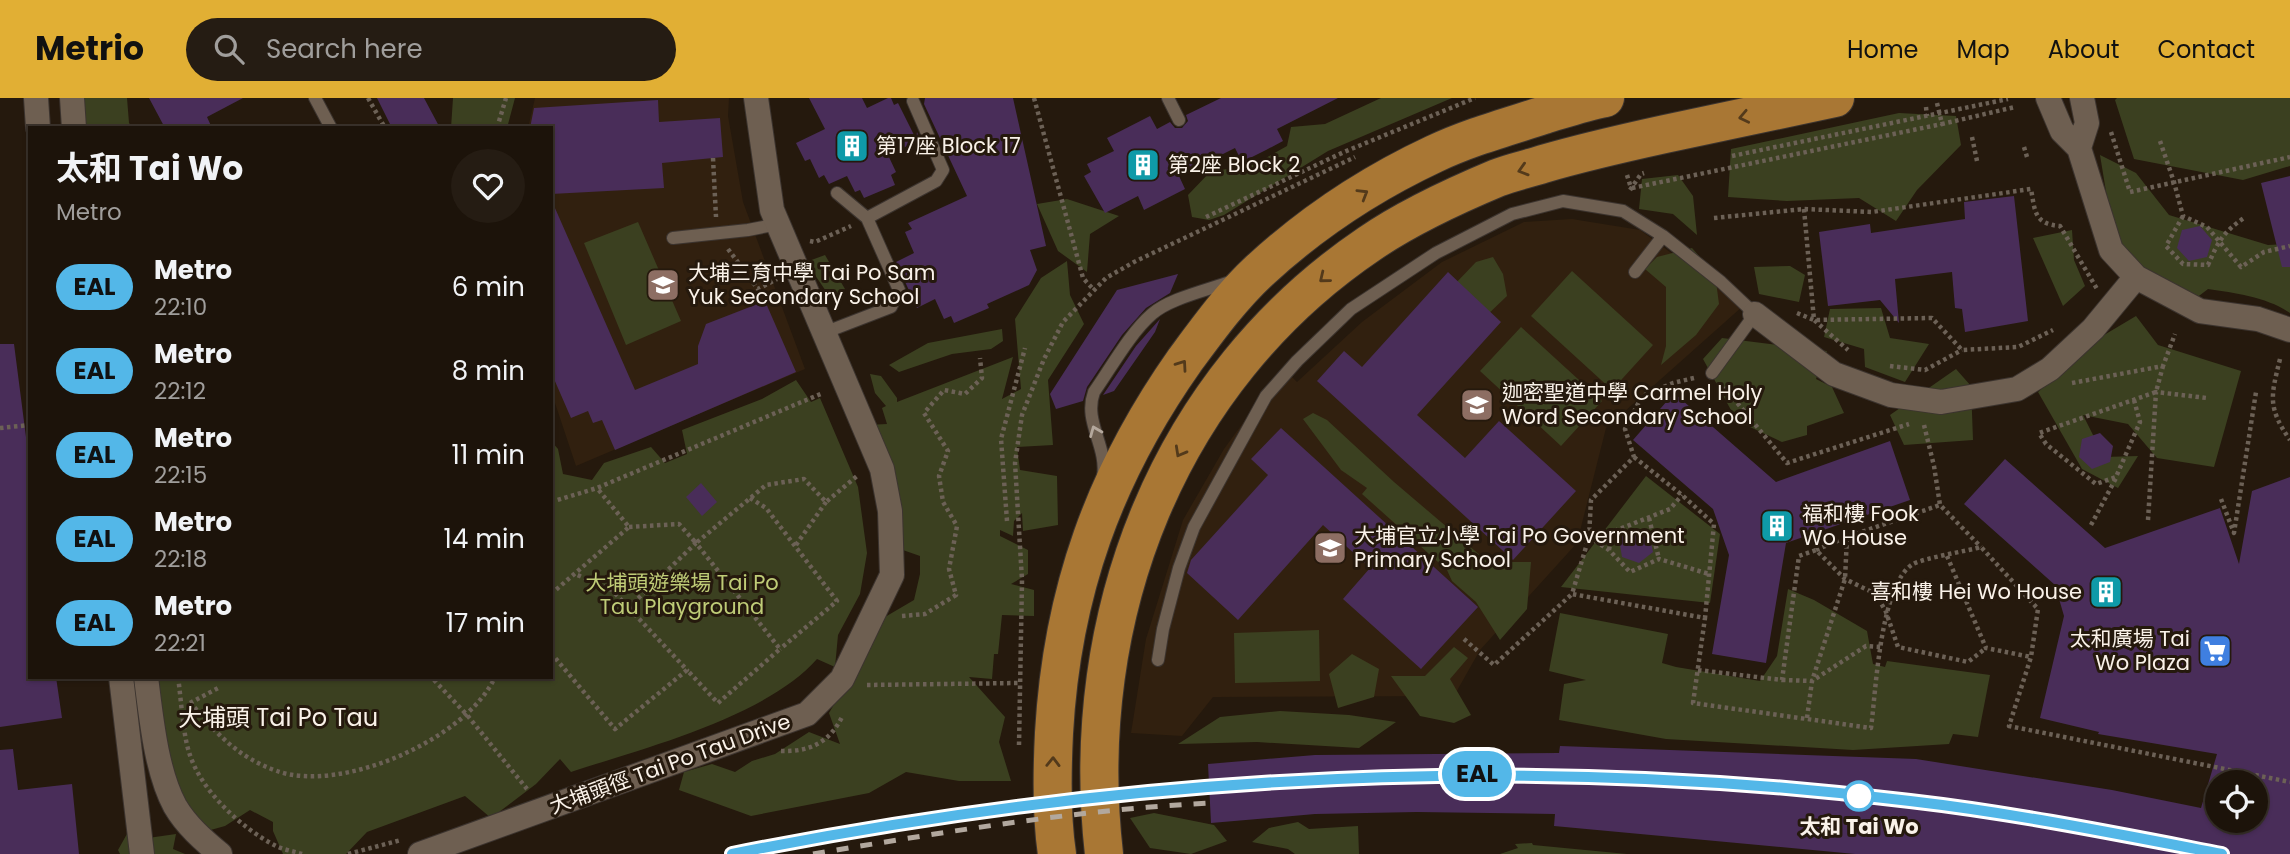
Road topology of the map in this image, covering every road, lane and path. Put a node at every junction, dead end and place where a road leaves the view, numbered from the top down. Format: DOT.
graph roads {
  1 [pos="36,98"];
  2 [pos="72,98"];
  3 [pos="315,98"];
  4 [pos="368,98"];
  5 [pos="506,98"];
  6 [pos="756,98"];
  7 [pos="1034,98"];
  8 [pos="1168,98"];
  9 [pos="1475,98"];
  10 [pos="1605,98"];
  11 [pos="1835,98"];
  12 [pos="2048,98"];
  13 [pos="2082,98"];
  14 [pos="2008,99"];
  15 [pos="913,101"];
  16 [pos="1937,103"];
  17 [pos="1926,107"];
  18 [pos="2015,107"];
  19 [pos="1939,114"];
  20 [pos="1927,116"];
  21 [pos="1179,120"];
  22 [pos="1942,124"];
  23 [pos="38,126"];
  24 [pos="74,126"];
  25 [pos="330,126"];
  26 [pos="384,126"];
  27 [pos="498,126"];
  28 [pos="1972,138"];
  29 [pos="2114,141"];
  30 [pos="2160,141"];
  31 [pos="2024,147"];
  32 [pos="2079,148"];
  33 [pos="1723,157"];
  34 [pos="2027,157"];
  35 [pos="2290,157"];
  36 [pos="713,158"];
  37 [pos="1977,161"];
  38 [pos="1654,171"];
  39 [pos="1616,174"];
  40 [pos="2175,182"];
  41 [pos="1631,188"];
  42 [pos="837,193"];
  43 [pos="1804,209"];
  44 [pos="2183,216"];
  45 [pos="1206,217"];
  46 [pos="867,218"];
  47 [pos="1714,218"];
  48 [pos="2245,218"];
  49 [pos="778,223"];
  50 [pos="716,233"];
  51 [pos="1663,236"];
  52 [pos="673,238"];
  53 [pos="2218,242"];
  54 [pos="2290,246"];
  55 [pos="810,254"];
  56 [pos="1258,272"];
  57 [pos="1635,272"];
  58 [pos="2136,277"];
  59 [pos="1093,289"];
  60 [pos="2097,290"];
  61 [pos="782,291"];
  62 [pos="2290,309"];
  63 [pos="1794,312"];
  64 [pos="1755,314"];
  65 [pos="2258,319"];
  66 [pos="1814,320"];
  67 [pos="2056,329"];
  68 [pos="2290,330"];
  69 [pos="826,332"];
  70 [pos="2175,334"];
  71 [pos="1025,348"];
  72 [pos="1962,350"];
  73 [pos="1853,354"];
  74 [pos="980,358"];
  75 [pos="2280,359"];
  76 [pos="1888,366"];
  77 [pos="2163,366"];
  78 [pos="1712,373"];
  79 [pos="2068,383"];
  80 [pos="821,390"];
  81 [pos="848,391"];
  82 [pos="2155,392"];
  83 [pos="2256,392"];
  84 [pos="2207,398"];
  85 [pos="2134,400"];
  86 [pos="827,405"];
  87 [pos="1923,420"];
  88 [pos="1910,424"];
  89 [pos="28,425"];
  90 [pos="0,428"];
  91 [pos="2290,440"];
  92 [pos="1634,457"];
  93 [pos="852,465"];
  94 [pos="857,476"];
  95 [pos="2116,477"];
  96 [pos="862,487"];
  97 [pos="597,488"];
  98 [pos="1682,495"];
  99 [pos="750,498"];
  100 [pos="2221,499"];
  101 [pos="553,501"];
  102 [pos="825,502"];
  103 [pos="1940,505"];
  104 [pos="1649,518"];
  105 [pos="2148,520"];
  106 [pos="1007,521"];
  107 [pos="1097,522"];
  108 [pos="2091,526"];
  109 [pos="629,527"];
  110 [pos="1589,537"];
  111 [pos="1847,537"];
  112 [pos="696,543"];
  113 [pos="796,545"];
  114 [pos="1981,547"];
  115 [pos="1609,550"];
  116 [pos="1816,550"];
  117 [pos="1947,556"];
  118 [pos="1659,559"];
  119 [pos="575,574"];
  120 [pos="1709,574"];
  121 [pos="1845,579"];
  122 [pos="553,592"];
  123 [pos="1572,594"];
  124 [pos="905,604"];
  125 [pos="628,608"];
  126 [pos="1886,612"];
  127 [pos="902,616"];
  128 [pos="1705,618"];
  129 [pos="897,628"];
  130 [pos="1464,639"];
  131 [pos="1882,647"];
  132 [pos="1986,648"];
  133 [pos="780,649"];
  134 [pos="553,655"];
  135 [pos="2031,657"];
  136 [pos="1158,660"];
  137 [pos="687,670"];
  138 [pos="1698,670"];
  139 [pos="121,679"];
  140 [pos="146,679"];
  141 [pos="178,679"];
  142 [pos="494,679"];
  143 [pos="435,680"];
  144 [pos="868,680"];
  145 [pos="1782,680"];
  146 [pos="1812,681"];
  147 [pos="1020,683"];
  148 [pos="220,687"];
  149 [pos="190,702"];
  150 [pos="183,706"];
  151 [pos="844,713"];
  152 [pos="467,715"];
  153 [pos="1807,718"];
  154 [pos="779,751"];
  155 [pos="2290,782"];
  156 [pos="518,797"];
  157 [pos="415,845"];
  158 [pos="142,854"];
  159 [pos="220,854"];
  160 [pos="302,854"];
  161 [pos="348,854"];
  162 [pos="1057,854"];
  163 [pos="1104,854"];
  1 -- 23 [label="street"];
  2 -- 24 [label="street"];
  3 -- 25 [label="lane"];
  4 -- 26 [label="path"];
  5 -- 27 [label="path"];
  6 -- 49 [label="street, 大埔頭徑 Tai Po Tau Drive"];
  7 -- 59 [label="path"];
  8 -- 21 [label="lane"];
  9 -- 45 [label="path"];
  56 -- 10 [label="main road, one-way"];
  11 -- 163 [label="main road, one-way"];
  12 -- 32 [label="street"];
  13 -- 32 [label="street"];
  14 -- 19 [label="path"];
  15 -- 46 [label="lane"];
  16 -- 19 [label="path"];
  17 -- 20 [label="path"];
  18 -- 22 [label="path"];
  19 -- 20 [label="path"];
  19 -- 22 [label="path"];
  20 -- 33 [label="path"];
  22 -- 41 [label="path"];
  28 -- 37 [label="path"];
  29 -- 40 [label="path"];
  30 -- 40 [label="path"];
  31 -- 34 [label="path"];
  32 -- 58 [label="street"];
  35 -- 40 [label="path"];
  36 -- 50 [label="path"];
  38 -- 41 [label="path"];
  39 -- 41 [label="path"];
  40 -- 44 [label="path"];
  42 -- 46 [label="lane"];
  43 -- 47 [label="path"];
  43 -- 60 [label="path"];
  43 -- 66 [label="path"];
  44 -- 53 [label="path"];
  44 -- 53 [label="path"];
  46 -- 55 [label="path"];
  46 -- 69 [label="lane"];
  48 -- 53 [label="path"];
  49 -- 50 [label="lane"];
  49 -- 69 [label="street, 大埔頭徑 Tai Po Tau Drive"];
  50 -- 52 [label="lane"];
  50 -- 61 [label="path"];
  51 -- 57 [label="lane"];
  51 -- 64 [label="lane"];
  51 -- 136 [label="lane"];
  53 -- 54 [label="path"];
  107 -- 56 [label="main road, one-way"];
  107 -- 56 [label="lane, one-way"];
  58 -- 64 [label="street"];
  58 -- 65 [label="street"];
  62 -- 65 [label="street"];
  63 -- 66 [label="path"];
  64 -- 78 [label="lane"];
  65 -- 68 [label="street"];
  66 -- 72 [label="path"];
  66 -- 73 [label="path"];
  67 -- 72 [label="path"];
  69 -- 81 [label="street, 大埔頭徑 Tai Po Tau Drive"];
  70 -- 77 [label="path"];
  71 -- 106 [label="path"];
  72 -- 76 [label="path"];
  74 -- 127 [label="path"];
  75 -- 91 [label="path"];
  77 -- 79 [label="path"];
  77 -- 82 [label="path"];
  78 -- 88 [label="path"];
  78 -- 92 [label="path"];
  80 -- 81 [label="path"];
  80 -- 86 [label="path"];
  80 -- 97 [label="path"];
  81 -- 157 [label="street, 大埔頭徑 Tai Po Tau Drive"];
  82 -- 84 [label="path"];
  82 -- 85 [label="path"];
  82 -- 105 [label="path"];
  83 -- 100 [label="path"];
  85 -- 95 [label="path"];
  85 -- 95 [label="path"];
  87 -- 103 [label="path"];
  89 -- 90 [label="path"];
  92 -- 98 [label="path"];
  92 -- 110 [label="path"];
  93 -- 94 [label="path"];
  94 -- 96 [label="path"];
  94 -- 102 [label="path"];
  95 -- 108 [label="path"];
  97 -- 101 [label="path"];
  97 -- 109 [label="path"];
  98 -- 104 [label="path"];
  98 -- 120 [label="path"];
  99 -- 102 [label="path"];
  99 -- 112 [label="path"];
  99 -- 113 [label="path"];
  102 -- 113 [label="path"];
  103 -- 111 [label="path"];
  103 -- 114 [label="path"];
  104 -- 115 [label="path"];
  104 -- 118 [label="path"];
  162 -- 107 [label="main road, one-way"];
  109 -- 112 [label="path"];
  109 -- 119 [label="path"];
  110 -- 115 [label="path"];
  110 -- 123 [label="path"];
  111 -- 116 [label="path"];
  111 -- 121 [label="path"];
  112 -- 125 [label="path"];
  112 -- 133 [label="path"];
  113 -- 133 [label="path"];
  114 -- 117 [label="path"];
  114 -- 135 [label="path"];
  115 -- 118 [label="path"];
  116 -- 121 [label="path"];
  116 -- 145 [label="path"];
  117 -- 126 [label="path"];
  117 -- 132 [label="path"];
  118 -- 120 [label="path"];
  119 -- 122 [label="path"];
  119 -- 125 [label="path"];
  120 -- 128 [label="path"];
  121 -- 126 [label="path"];
  121 -- 146 [label="path"];
  123 -- 128 [label="path"];
  123 -- 130 [label="path"];
  124 -- 127 [label="path"];
  125 -- 137 [label="path"];
  126 -- 131 [label="path"];
  126 -- 132 [label="path"];
  127 -- 129 [label="path"];
  128 -- 138 [label="path"];
  131 -- 146 [label="path"];
  131 -- 153 [label="path"];
  132 -- 135 [label="path"];
  133 -- 137 [label="path"];
  134 -- 137 [label="path"];
  135 -- 155 [label="path"];
  138 -- 145 [label="path"];
  138 -- 153 [label="path"];
  139 -- 158 [label="street"];
  140 -- 159 [label="street"];
  141 -- 150 [label="path"];
  142 -- 152 [label="path"];
  143 -- 152 [label="path"];
  144 -- 147 [label="path"];
  145 -- 146 [label="path"];
  146 -- 153 [label="path"];
  148 -- 149 [label="path"];
  149 -- 150 [label="path"];
  149 -- 152 [label="path"];
  150 -- 160 [label="path"];
  151 -- 154 [label="path"];
  152 -- 156 [label="path"];
  157 -- 161 [label="path"];
}
